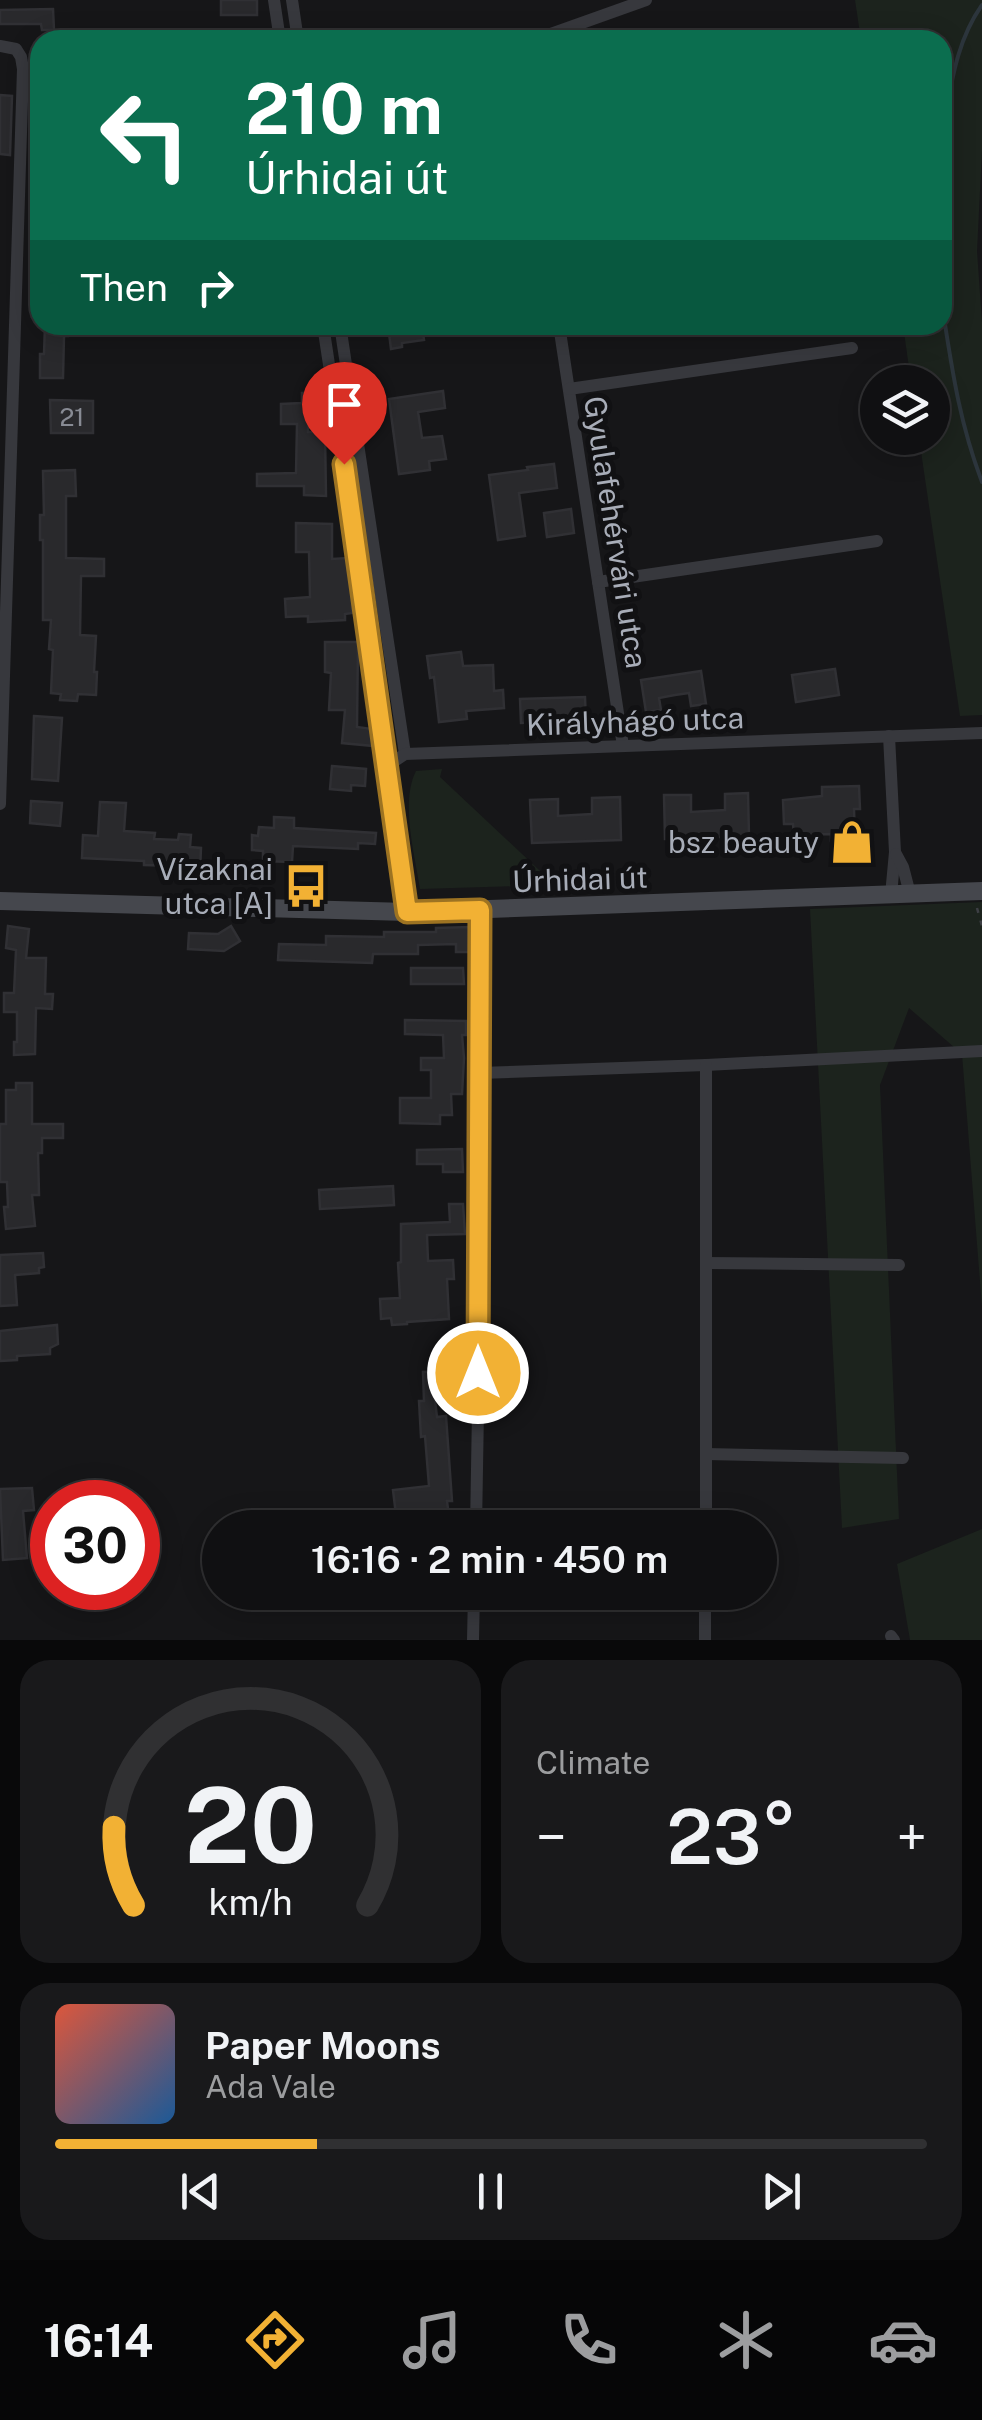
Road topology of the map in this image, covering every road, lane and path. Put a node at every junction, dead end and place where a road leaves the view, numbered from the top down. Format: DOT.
graph roads {
  1 [pos="274,0"];
  2 [pos="292,0"];
  3 [pos="646,0"];
  4 [pos="278,30"];
  5 [pos="296,30"];
  6 [pos="558,30"];
  7 [pos="0,46"];
  8 [pos="325,335"];
  9 [pos="342,335"];
  10 [pos="561,335"];
  11 [pos="852,348"];
  12 [pos="569,390"];
  13 [pos="877,540"];
  14 [pos="598,582"];
  15 [pos="982,732"];
  16 [pos="889,736"];
  17 [pos="623,746"];
  18 [pos="405,754"];
  19 [pos="387,766"];
  20 [pos="0,804"];
  21 [pos="978,891"];
  22 [pos="900,894"];
  23 [pos="0,901"];
  24 [pos="480,910"];
  25 [pos="407,912"];
  26 [pos="982,926"];
  27 [pos="982,1051"];
  28 [pos="706,1065"];
  29 [pos="479,1073"];
  30 [pos="706,1263"];
  31 [pos="899,1265"];
  32 [pos="706,1454"];
  33 [pos="903,1458"];
  34 [pos="476,1510"];
  35 [pos="706,1510"];
  36 [pos="474,1610"];
  37 [pos="706,1610"];
  38 [pos="473,1640"];
  39 [pos="705,1640"];
  1 -- 4 [label="street"];
  2 -- 5 [label="street"];
  3 -- 6 [label="street"];
  7 -- 20 [label="street"];
  8 -- 19 [label="street"];
  9 -- 18 [label="street"];
  10 -- 12 [label="street, Gyulafehérvári utca"];
  11 -- 12 [label="street"];
  12 -- 14 [label="street, Gyulafehérvári utca"];
  13 -- 14 [label="street"];
  14 -- 17 [label="street, Gyulafehérvári utca"];
  15 -- 16 [label="street, Királyhágó utca"];
  16 -- 17 [label="street, Királyhágó utca"];
  16 -- 22 [label="street"];
  17 -- 18 [label="street, Királyhágó utca"];
  18 -- 19 [label="street"];
  19 -- 25 [label="street"];
  21 -- 22 [label="main road, Úrhidai út"];
  21 -- 26 [label="path"];
  22 -- 24 [label="main road, Úrhidai út"];
  23 -- 25 [label="main road, Úrhidai út"];
  24 -- 25 [label="main road, Úrhidai út"];
  24 -- 29 [label="street"];
  27 -- 28 [label="street"];
  28 -- 29 [label="street"];
  28 -- 30 [label="street"];
  29 -- 34 [label="street"];
  30 -- 31 [label="street"];
  30 -- 32 [label="street"];
  32 -- 33 [label="street"];
  32 -- 35 [label="street"];
  36 -- 38 [label="street"];
  37 -- 39 [label="street"];
}
